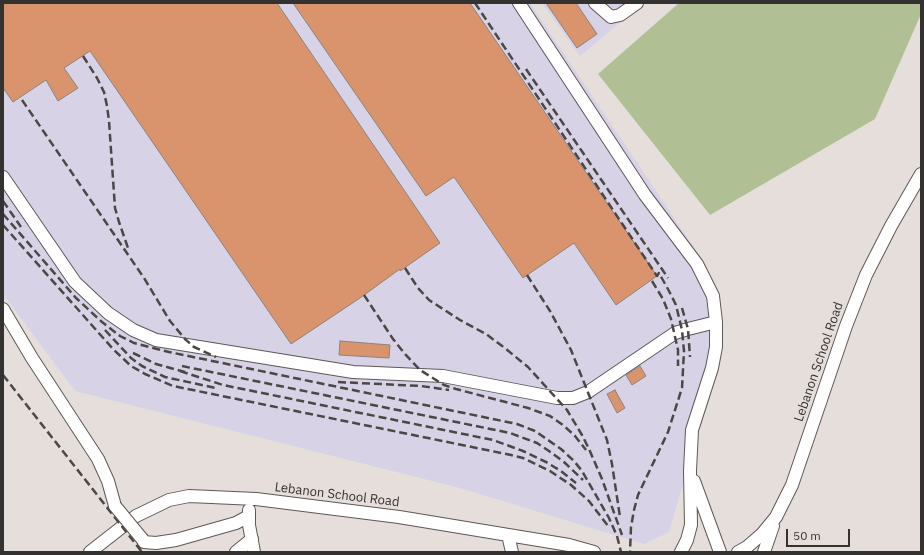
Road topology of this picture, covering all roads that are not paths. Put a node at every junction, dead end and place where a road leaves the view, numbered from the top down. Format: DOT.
graph roads {
  1 [pos="519,3"];
  2 [pos="595,3"];
  3 [pos="637,3"];
  4 [pos="921,174"];
  5 [pos="3,177"];
  6 [pos="3,309"];
  7 [pos="716,322"];
  8 [pos="690,471"];
  9 [pos="248,499"];
  10 [pos="249,516"];
  11 [pos="776,517"];
  12 [pos="508,535"];
  13 [pos="252,539"];
  14 [pos="572,549"];
  15 [pos="90,552"];
  16 [pos="236,552"];
  17 [pos="254,552"];
  18 [pos="512,552"];
  19 [pos="594,552"];
  20 [pos="681,552"];
  21 [pos="720,552"];
  22 [pos="738,552"];
  23 [pos="764,552"];
  1 -- 7 [label="street"];
  2 -- 3 [label="street"];
  4 -- 11 [label="street, Lebanon School Road"];
  5 -- 7 [label="street"];
  6 -- 10 [label="street, bridge"];
  7 -- 8 [label="street"];
  8 -- 20 [label="street"];
  8 -- 21 [label="street"];
  9 -- 10 [label="street"];
  9 -- 12 [label="street, Lebanon School Road"];
  9 -- 15 [label="street, Lebanon School Road"];
  10 -- 13 [label="street"];
  11 -- 22 [label="street, Lebanon School Road"];
  11 -- 23 [label="street"];
  12 -- 14 [label="street, Lebanon School Road"];
  12 -- 18 [label="street"];
  13 -- 16 [label="street"];
  13 -- 17 [label="street"];
  14 -- 19 [label="street, Lebanon School Road"];
}
